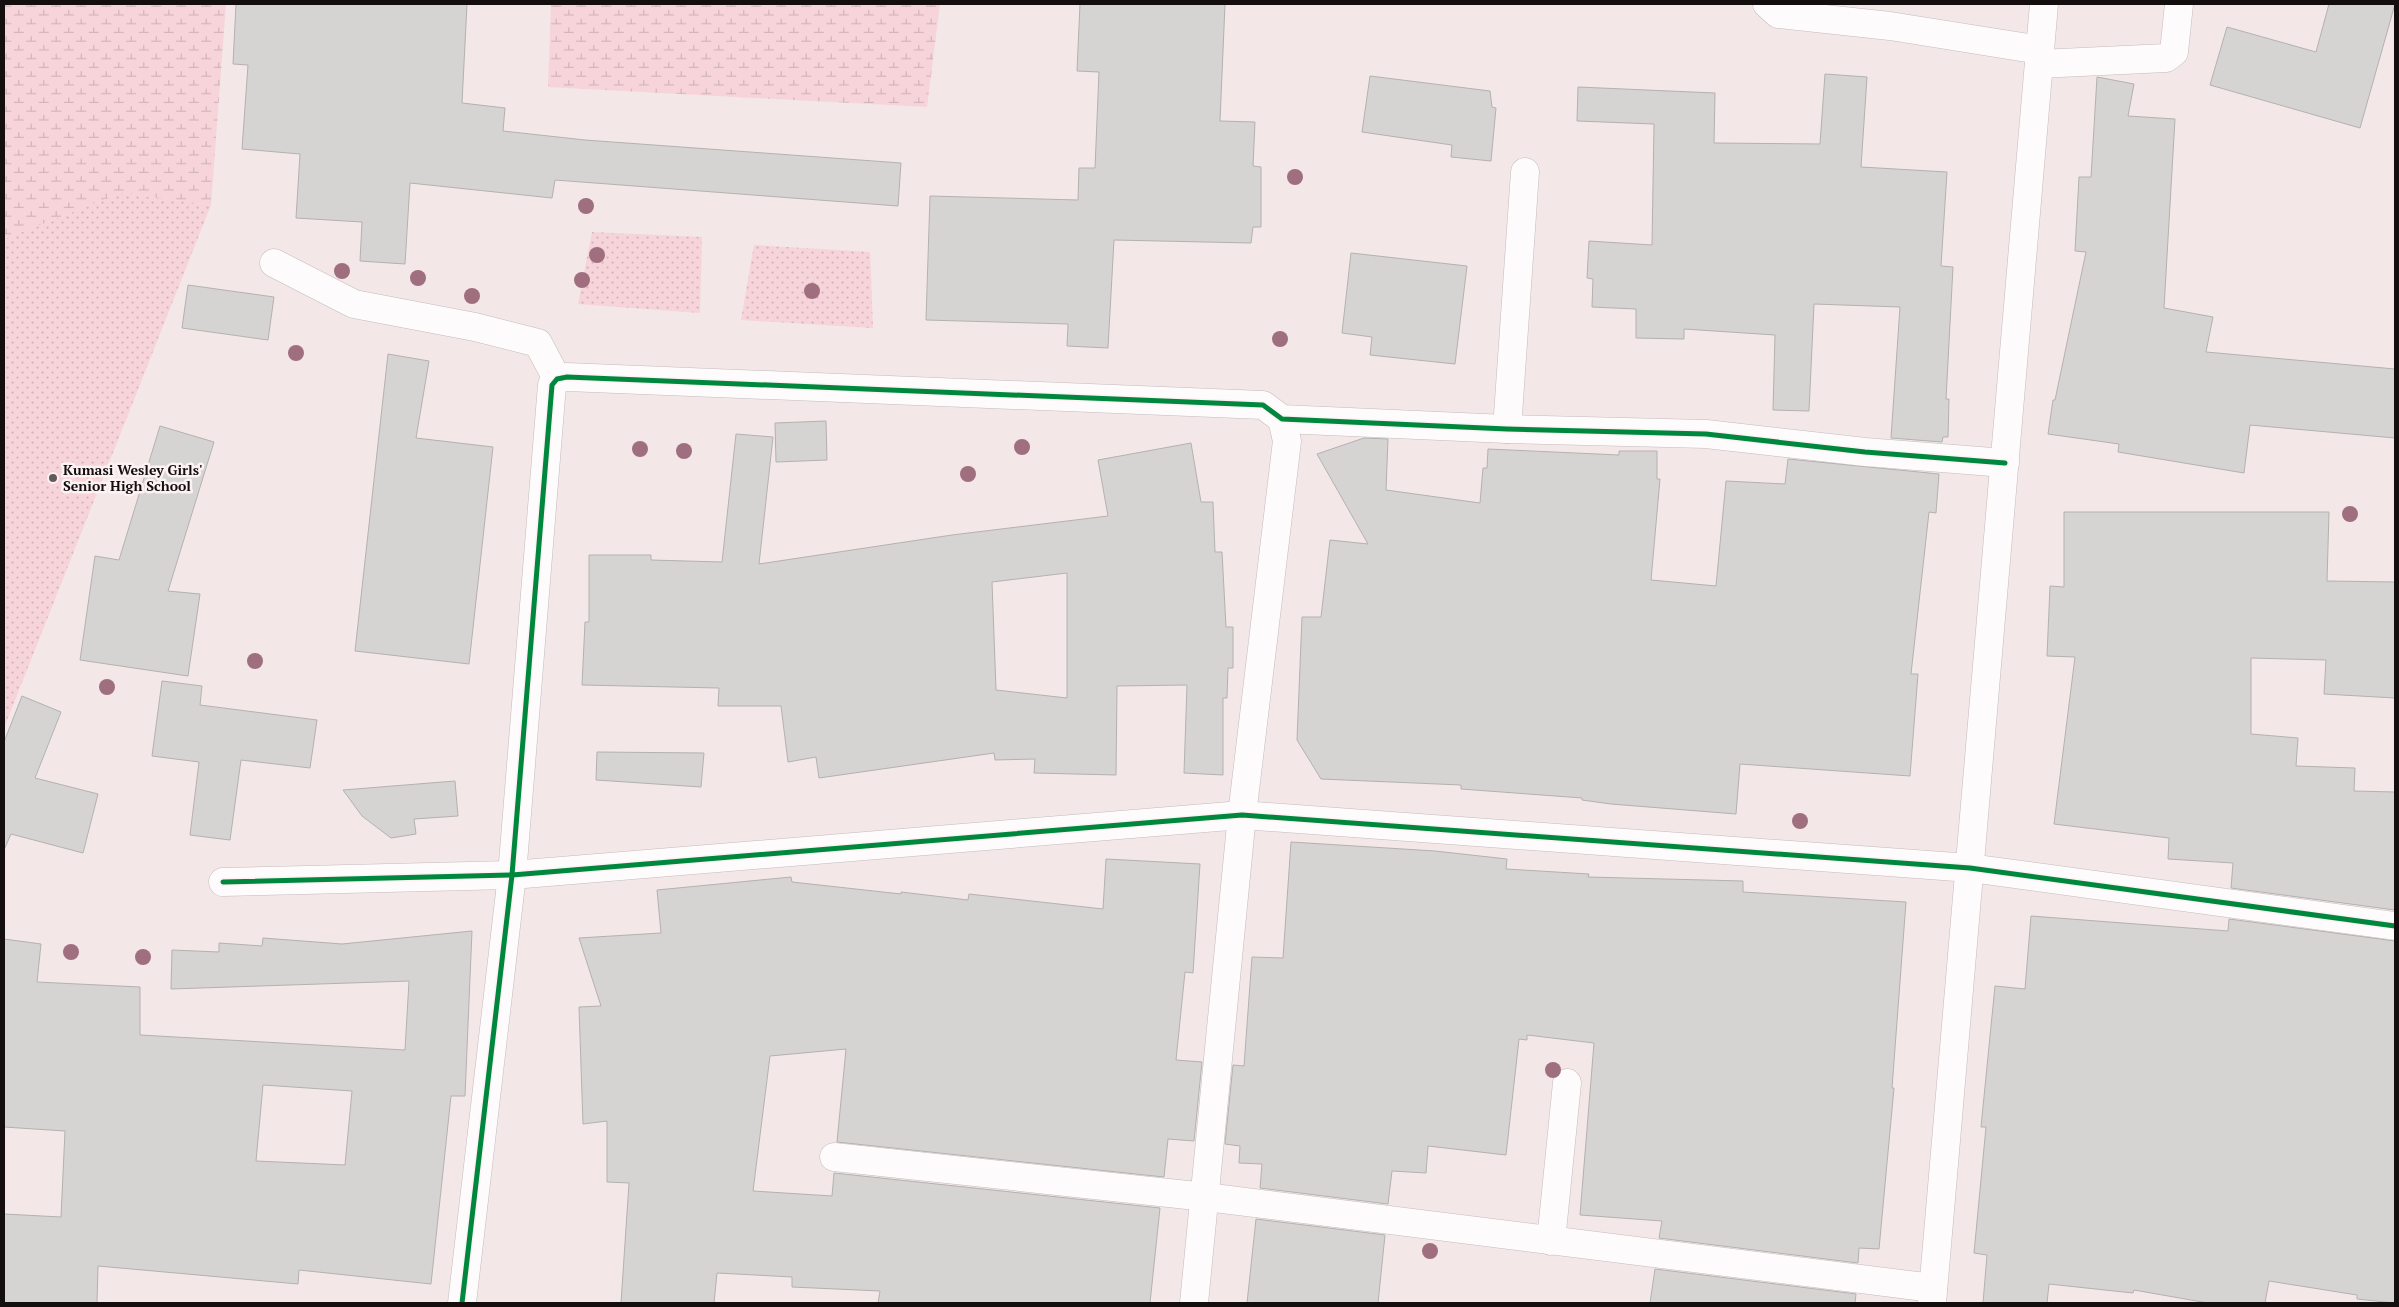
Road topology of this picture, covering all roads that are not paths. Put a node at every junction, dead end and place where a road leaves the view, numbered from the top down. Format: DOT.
graph roads {
  1 [pos="1767,4"];
  2 [pos="2044,4"];
  3 [pos="2179,4"];
  4 [pos="2039,57"];
  5 [pos="1524,172"];
  6 [pos="274,263"];
  7 [pos="557,379"];
  8 [pos="1282,419"];
  9 [pos="1507,429"];
  10 [pos="2005,463"];
  11 [pos="1242,815"];
  12 [pos="1970,868"];
  13 [pos="512,875"];
  14 [pos="223,882"];
  15 [pos="2395,926"];
  16 [pos="1567,1083"];
  17 [pos="834,1157"];
  18 [pos="1206,1197"];
  19 [pos="1551,1241"];
  20 [pos="1933,1295"];
  21 [pos="462,1303"];
  22 [pos="1194,1303"];
  1 -- 4 [label="street"];
  2 -- 4 [label="street"];
  3 -- 4 [label="street"];
  4 -- 10 [label="street"];
  5 -- 9 [label="street"];
  6 -- 7 [label="street"];
  7 -- 8 [label="street"];
  7 -- 13 [label="street"];
  8 -- 9 [label="street"];
  8 -- 11 [label="street"];
  9 -- 10 [label="street"];
  10 -- 12 [label="street"];
  11 -- 12 [label="street"];
  11 -- 13 [label="street"];
  11 -- 18 [label="street"];
  12 -- 15 [label="street"];
  12 -- 20 [label="street"];
  13 -- 14 [label="street"];
  13 -- 21 [label="street"];
  16 -- 19 [label="street"];
  17 -- 18 [label="street"];
  18 -- 19 [label="street"];
  18 -- 22 [label="street"];
  19 -- 20 [label="street"];
}
